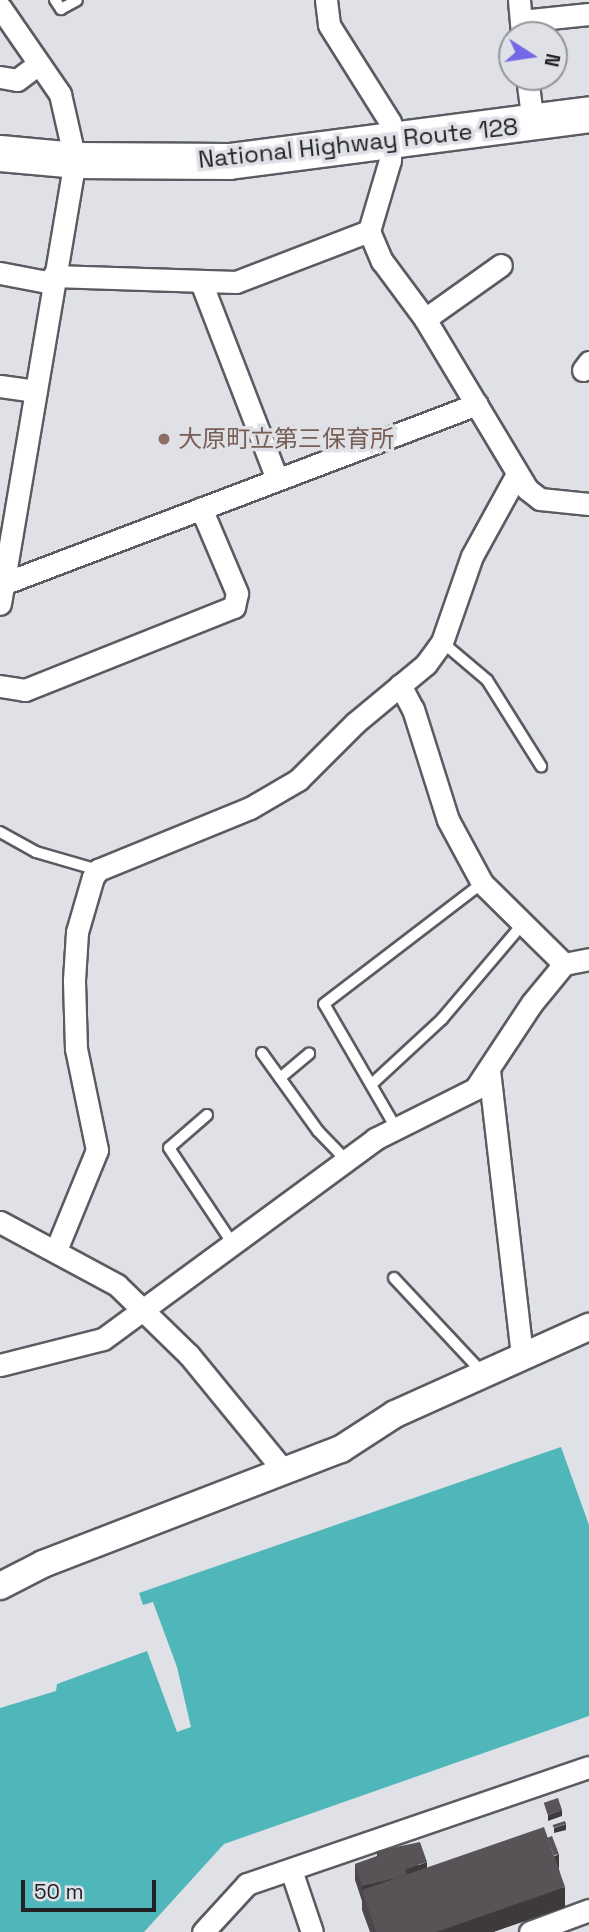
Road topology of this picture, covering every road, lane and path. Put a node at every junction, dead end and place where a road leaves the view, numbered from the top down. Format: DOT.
graph roads {
  1 [pos="55,0"];
  2 [pos="77,0"];
  3 [pos="326,0"];
  4 [pos="0,7"];
  5 [pos="589,13"];
  6 [pos="521,19"];
  7 [pos="38,64"];
  8 [pos="0,77"];
  9 [pos="529,91"];
  10 [pos="589,114"];
  11 [pos="533,123"];
  12 [pos="393,141"];
  13 [pos="0,153"];
  14 [pos="75,160"];
  15 [pos="369,232"];
  16 [pos="501,265"];
  17 [pos="0,273"];
  18 [pos="53,279"];
  19 [pos="201,282"];
  20 [pos="425,319"];
  21 [pos="0,386"];
  22 [pos="36,391"];
  23 [pos="477,404"];
  24 [pos="517,474"];
  25 [pos="277,479"];
  26 [pos="10,487"];
  27 [pos="589,504"];
  28 [pos="201,508"];
  29 [pos="1,591"];
  30 [pos="442,642"];
  31 [pos="400,685"];
  32 [pos="0,686"];
  33 [pos="541,766"];
  34 [pos="0,832"];
  35 [pos="98,870"];
  36 [pos="482,883"];
  37 [pos="521,926"];
  38 [pos="589,960"];
  39 [pos="564,964"];
  40 [pos="262,1053"];
  41 [pos="309,1054"];
  42 [pos="489,1070"];
  43 [pos="280,1078"];
  44 [pos="374,1083"];
  45 [pos="207,1115"];
  46 [pos="396,1128"];
  47 [pos="346,1160"];
  48 [pos="0,1222"];
  49 [pos="233,1244"];
  50 [pos="56,1250"];
  51 [pos="394,1278"];
  52 [pos="139,1310"];
  53 [pos="589,1327"];
  54 [pos="522,1357"];
  55 [pos="0,1365"];
  56 [pos="484,1374"];
  57 [pos="283,1470"];
  58 [pos="0,1586"];
  59 [pos="589,1767"];
  60 [pos="292,1870"];
  61 [pos="589,1910"];
  62 [pos="203,1932"];
  63 [pos="312,1932"];
  64 [pos="530,1932"];
  1 -- 2 [label="lane"];
  3 -- 12 [label="street"];
  4 -- 7 [label="street"];
  5 -- 6 [label="street"];
  7 -- 8 [label="street"];
  7 -- 14 [label="street"];
  9 -- 11 [label="street"];
  10 -- 11 [label="highway, National Highway Route 128"];
  11 -- 12 [label="highway, National Highway Route 128"];
  12 -- 14 [label="highway, National Highway Route 128"];
  12 -- 15 [label="street"];
  13 -- 14 [label="highway, National Highway Route 128"];
  14 -- 18 [label="street"];
  15 -- 19 [label="street"];
  15 -- 20 [label="street"];
  16 -- 20 [label="street"];
  17 -- 18 [label="street"];
  18 -- 19 [label="street"];
  18 -- 22 [label="street"];
  19 -- 25 [label="street"];
  20 -- 23 [label="street"];
  21 -- 22 [label="street"];
  22 -- 26 [label="street"];
  23 -- 24 [label="street"];
  23 -- 25 [label="street"];
  24 -- 27 [label="street"];
  24 -- 30 [label="street"];
  25 -- 28 [label="street"];
  26 -- 29 [label="street"];
  28 -- 29 [label="street"];
  28 -- 32 [label="street"];
  30 -- 31 [label="street"];
  30 -- 33 [label="lane"];
  31 -- 35 [label="street"];
  31 -- 36 [label="street"];
  34 -- 35 [label="lane"];
  35 -- 50 [label="street"];
  36 -- 37 [label="street"];
  36 -- 44 [label="lane"];
  37 -- 39 [label="street"];
  37 -- 44 [label="lane"];
  38 -- 39 [label="street"];
  39 -- 42 [label="street"];
  40 -- 43 [label="lane"];
  41 -- 43 [label="lane"];
  42 -- 46 [label="street"];
  42 -- 54 [label="street"];
  43 -- 47 [label="lane"];
  44 -- 46 [label="lane"];
  45 -- 49 [label="lane"];
  46 -- 47 [label="street"];
  47 -- 49 [label="street"];
  48 -- 50 [label="street"];
  49 -- 52 [label="street"];
  50 -- 52 [label="street"];
  51 -- 56 [label="lane"];
  52 -- 55 [label="street"];
  52 -- 57 [label="street"];
  53 -- 54 [label="street"];
  54 -- 56 [label="street"];
  56 -- 57 [label="street"];
  57 -- 58 [label="street"];
  59 -- 60 [label="street"];
  60 -- 62 [label="street"];
  60 -- 63 [label="street"];
  61 -- 64 [label="street"];
}
